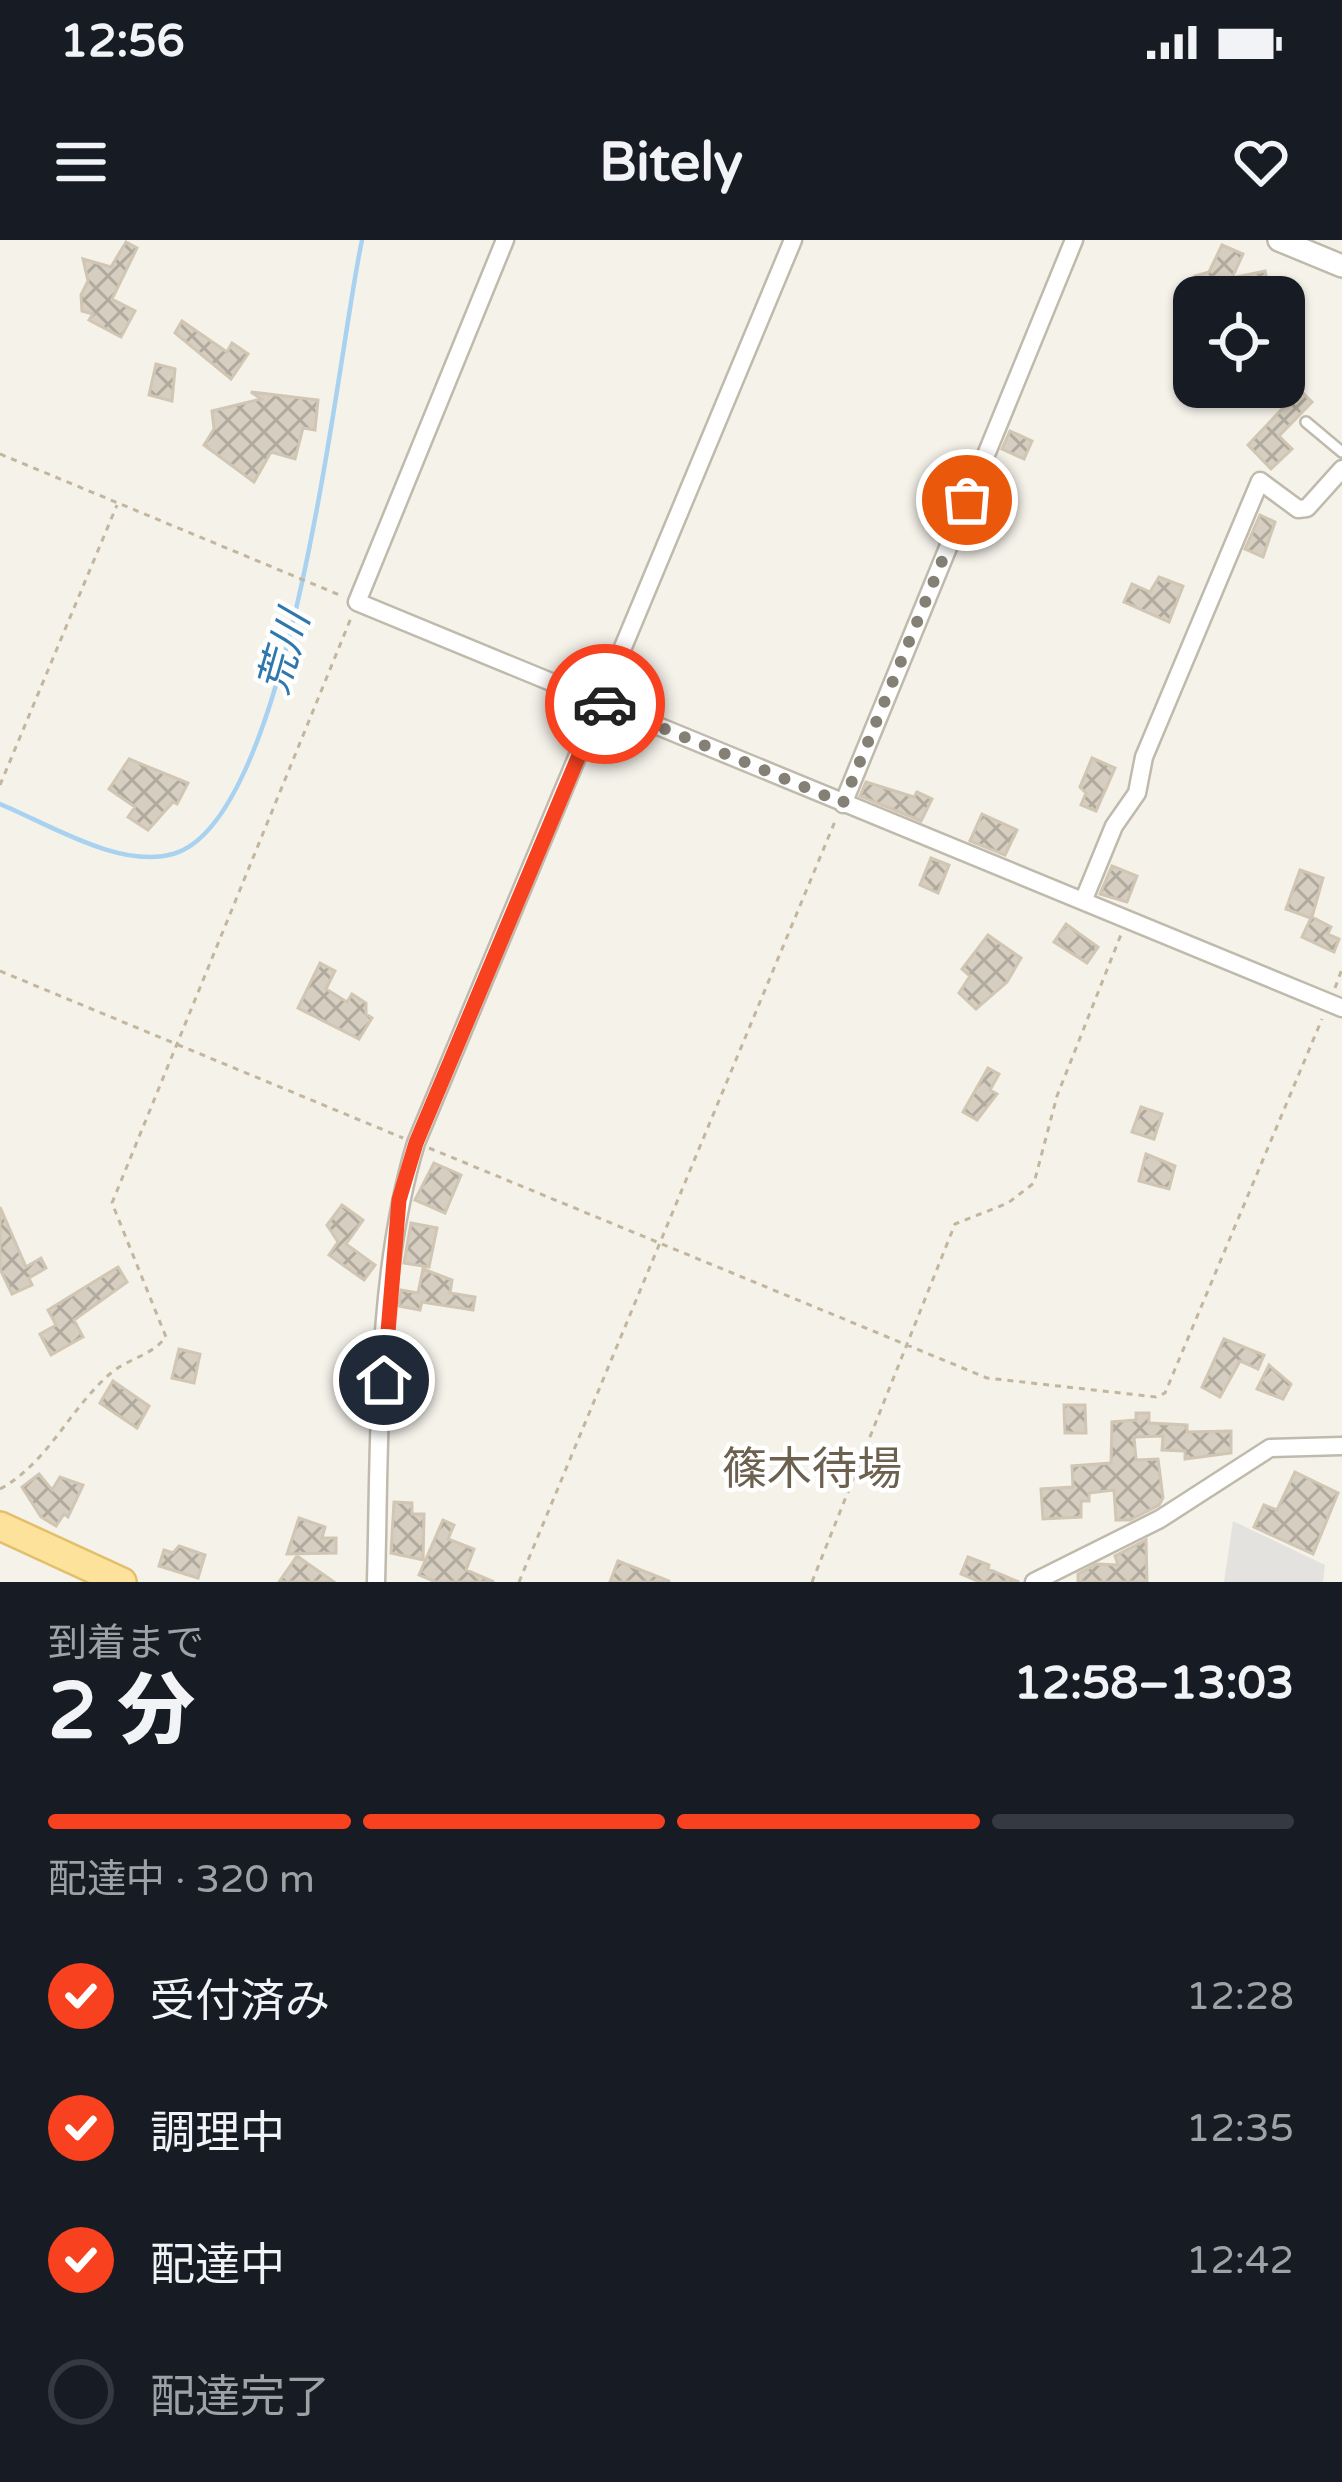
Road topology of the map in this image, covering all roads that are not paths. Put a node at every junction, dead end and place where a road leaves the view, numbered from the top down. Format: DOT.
graph roads {
  1 [pos="505,240"];
  2 [pos="793,240"];
  3 [pos="1074,240"];
  4 [pos="1279,240"];
  5 [pos="1342,266"];
  6 [pos="1306,422"];
  7 [pos="1342,452"];
  8 [pos="1342,469"];
  9 [pos="601,703"];
  10 [pos="843,803"];
  11 [pos="1084,899"];
  12 [pos="1335,1005"];
  13 [pos="1342,1446"];
  14 [pos="0,1526"];
  15 [pos="90,1577"];
  16 [pos="122,1582"];
  17 [pos="376,1582"];
  18 [pos="1034,1582"];
  1 -- 9 [label="street"];
  2 -- 9 [label="street"];
  3 -- 10 [label="street"];
  4 -- 5 [label="street"];
  6 -- 7 [label="lane"];
  8 -- 11 [label="street"];
  9 -- 10 [label="street"];
  9 -- 17 [label="street"];
  10 -- 11 [label="street"];
  11 -- 12 [label="street"];
  13 -- 18 [label="street"];
  14 -- 15 [label="main road"];
  15 -- 16 [label="main road"];
}
